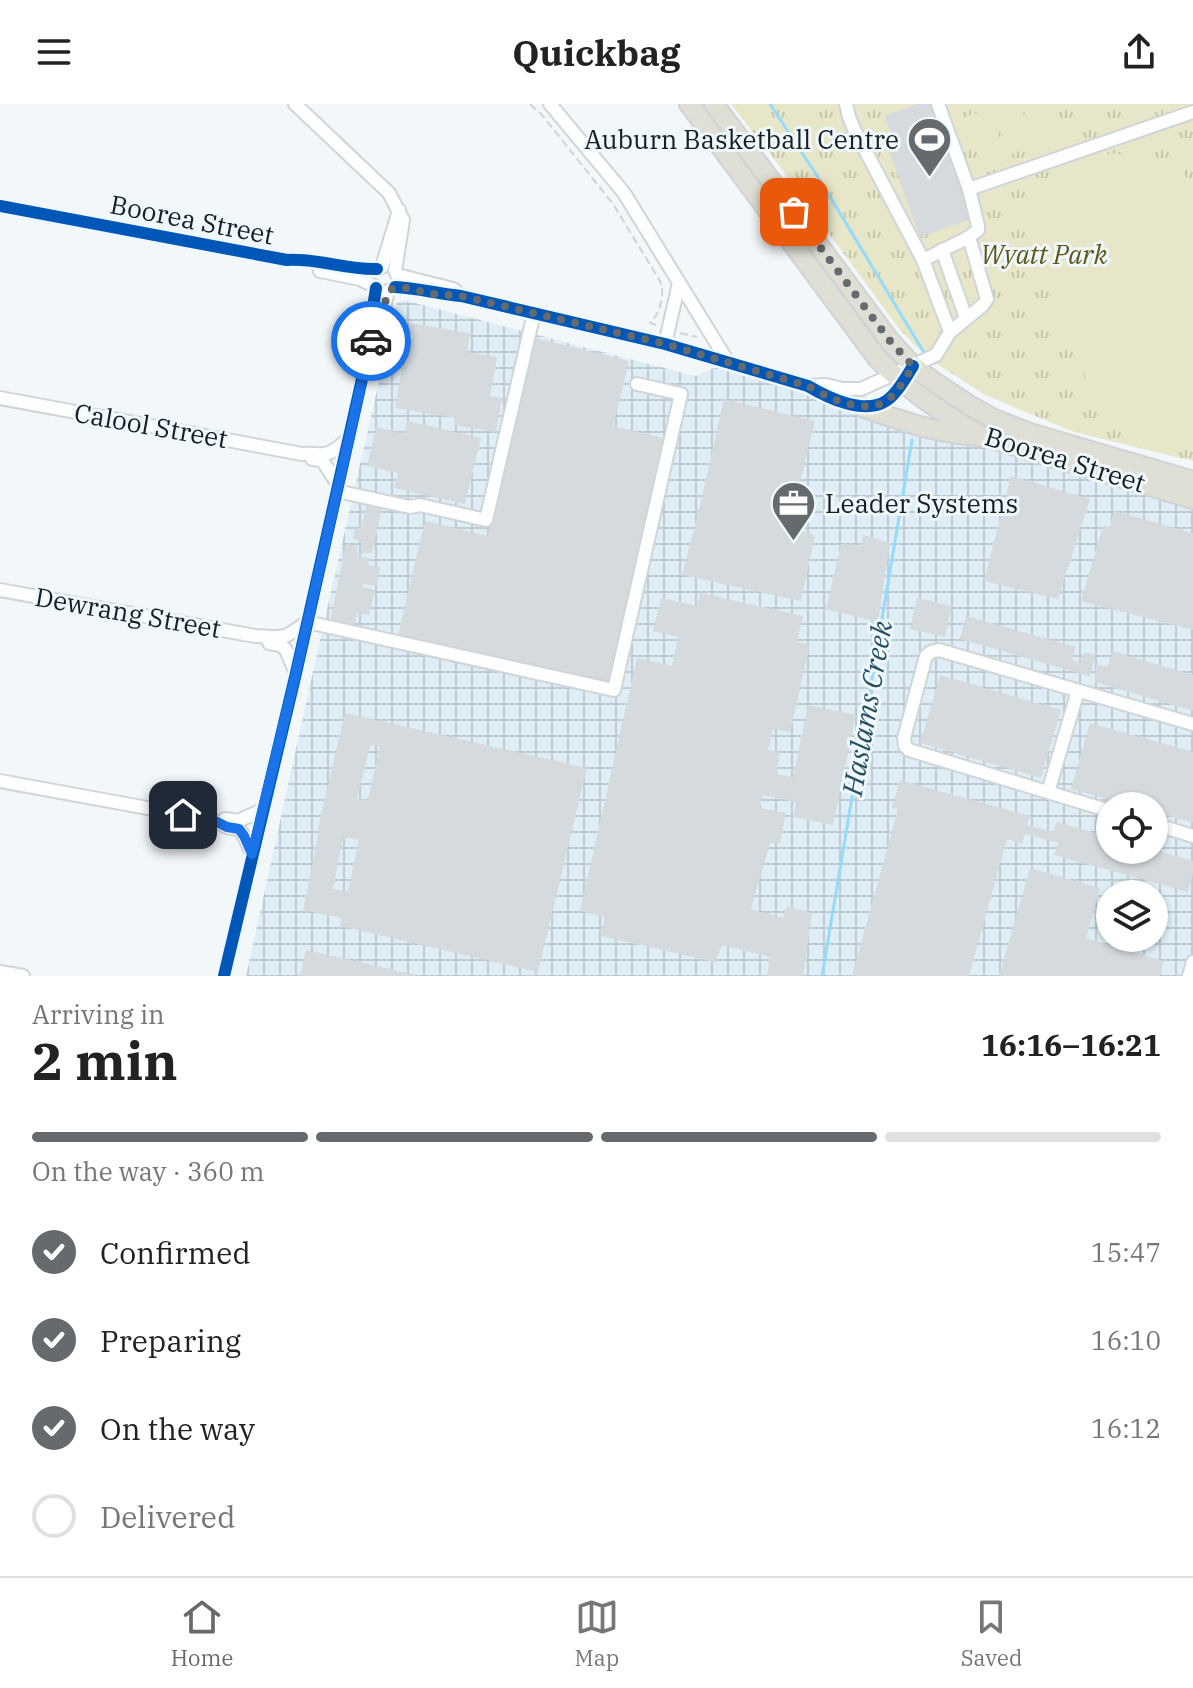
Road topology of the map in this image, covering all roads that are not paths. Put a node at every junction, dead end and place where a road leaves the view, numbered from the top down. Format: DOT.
graph roads {
  1 [pos="295,104"];
  2 [pos="550,104"];
  3 [pos="689,104"];
  4 [pos="714,104"];
  5 [pos="846,104"];
  6 [pos="938,104"];
  7 [pos="1193,112"];
  8 [pos="969,189"];
  9 [pos="0,206"];
  10 [pos="969,237"];
  11 [pos="942,250"];
  12 [pos="923,260"];
  13 [pos="385,279"];
  14 [pos="679,283"];
  15 [pos="534,313"];
  16 [pos="966,318"];
  17 [pos="950,332"];
  18 [pos="375,335"];
  19 [pos="406,337"];
  20 [pos="665,344"];
  21 [pos="728,362"];
  22 [pos="913,366"];
  23 [pos="897,379"];
  24 [pos="637,384"];
  25 [pos="808,386"];
  26 [pos="0,398"];
  27 [pos="864,408"];
  28 [pos="981,436"];
  29 [pos="349,438"];
  30 [pos="302,454"];
  31 [pos="1193,481"];
  32 [pos="338,488"];
  33 [pos="1193,499"];
  34 [pos="0,590"];
  35 [pos="307,622"];
  36 [pos="255,636"];
  37 [pos="296,673"];
  38 [pos="1078,691"];
  39 [pos="1193,724"];
  40 [pos="0,781"];
  41 [pos="1048,792"];
  42 [pos="1096,807"];
  43 [pos="262,810"];
  44 [pos="213,820"];
  45 [pos="1168,828"];
  46 [pos="1193,836"];
  47 [pos="252,854"];
  48 [pos="1193,962"];
  49 [pos="0,972"];
  50 [pos="23,976"];
  51 [pos="224,976"];
  52 [pos="1189,976"];
  1 -- 13 [label="street"];
  2 -- 14 [label="street"];
  3 -- 23 [label="highway"];
  4 -- 22 [label="highway, Boorea Street"];
  5 -- 12 [label="street"];
  6 -- 8 [label="street"];
  7 -- 8 [label="street"];
  8 -- 10 [label="street"];
  9 -- 13 [label="street, Boorea Street"];
  10 -- 11 [label="street"];
  10 -- 16 [label="street"];
  11 -- 12 [label="street"];
  11 -- 16 [label="street"];
  12 -- 17 [label="street"];
  13 -- 15 [label="street, Boorea Street"];
  13 -- 18 [label="street"];
  14 -- 20 [label="street"];
  14 -- 21 [label="street"];
  15 -- 20 [label="street, Boorea Street"];
  15 -- 32 [label="street"];
  16 -- 17 [label="street"];
  17 -- 22 [label="street"];
  18 -- 19 [label="street"];
  18 -- 29 [label="street"];
  20 -- 21 [label="street, Boorea Street"];
  21 -- 25 [label="street, Boorea Street"];
  22 -- 23 [label="street, Boorea Street"];
  22 -- 31 [label="highway, Boorea Street"];
  23 -- 25 [label="street, Boorea Street"];
  23 -- 27 [label="street, Boorea Street"];
  23 -- 28 [label="highway, Boorea Street"];
  24 -- 35 [label="street"];
  25 -- 27 [label="street, Boorea Street"];
  26 -- 30 [label="street, Calool Street"];
  27 -- 28 [label="highway"];
  28 -- 33 [label="highway, Boorea Street"];
  29 -- 30 [label="street, Calool Street"];
  29 -- 32 [label="street"];
  30 -- 32 [label="street, Calool Street"];
  32 -- 35 [label="street"];
  34 -- 36 [label="street, Dewrang Street"];
  35 -- 36 [label="street, Dewrang Street"];
  35 -- 37 [label="street"];
  36 -- 37 [label="street, Dewrang Street"];
  37 -- 43 [label="street"];
  38 -- 39 [label="street"];
  38 -- 41 [label="street"];
  38 -- 41 [label="street"];
  40 -- 44 [label="street"];
  41 -- 42 [label="street"];
  43 -- 44 [label="street"];
  43 -- 47 [label="street"];
  44 -- 47 [label="street"];
  45 -- 46 [label="street"];
  47 -- 51 [label="street"];
  48 -- 52 [label="street"];
  49 -- 50 [label="street"];
}
